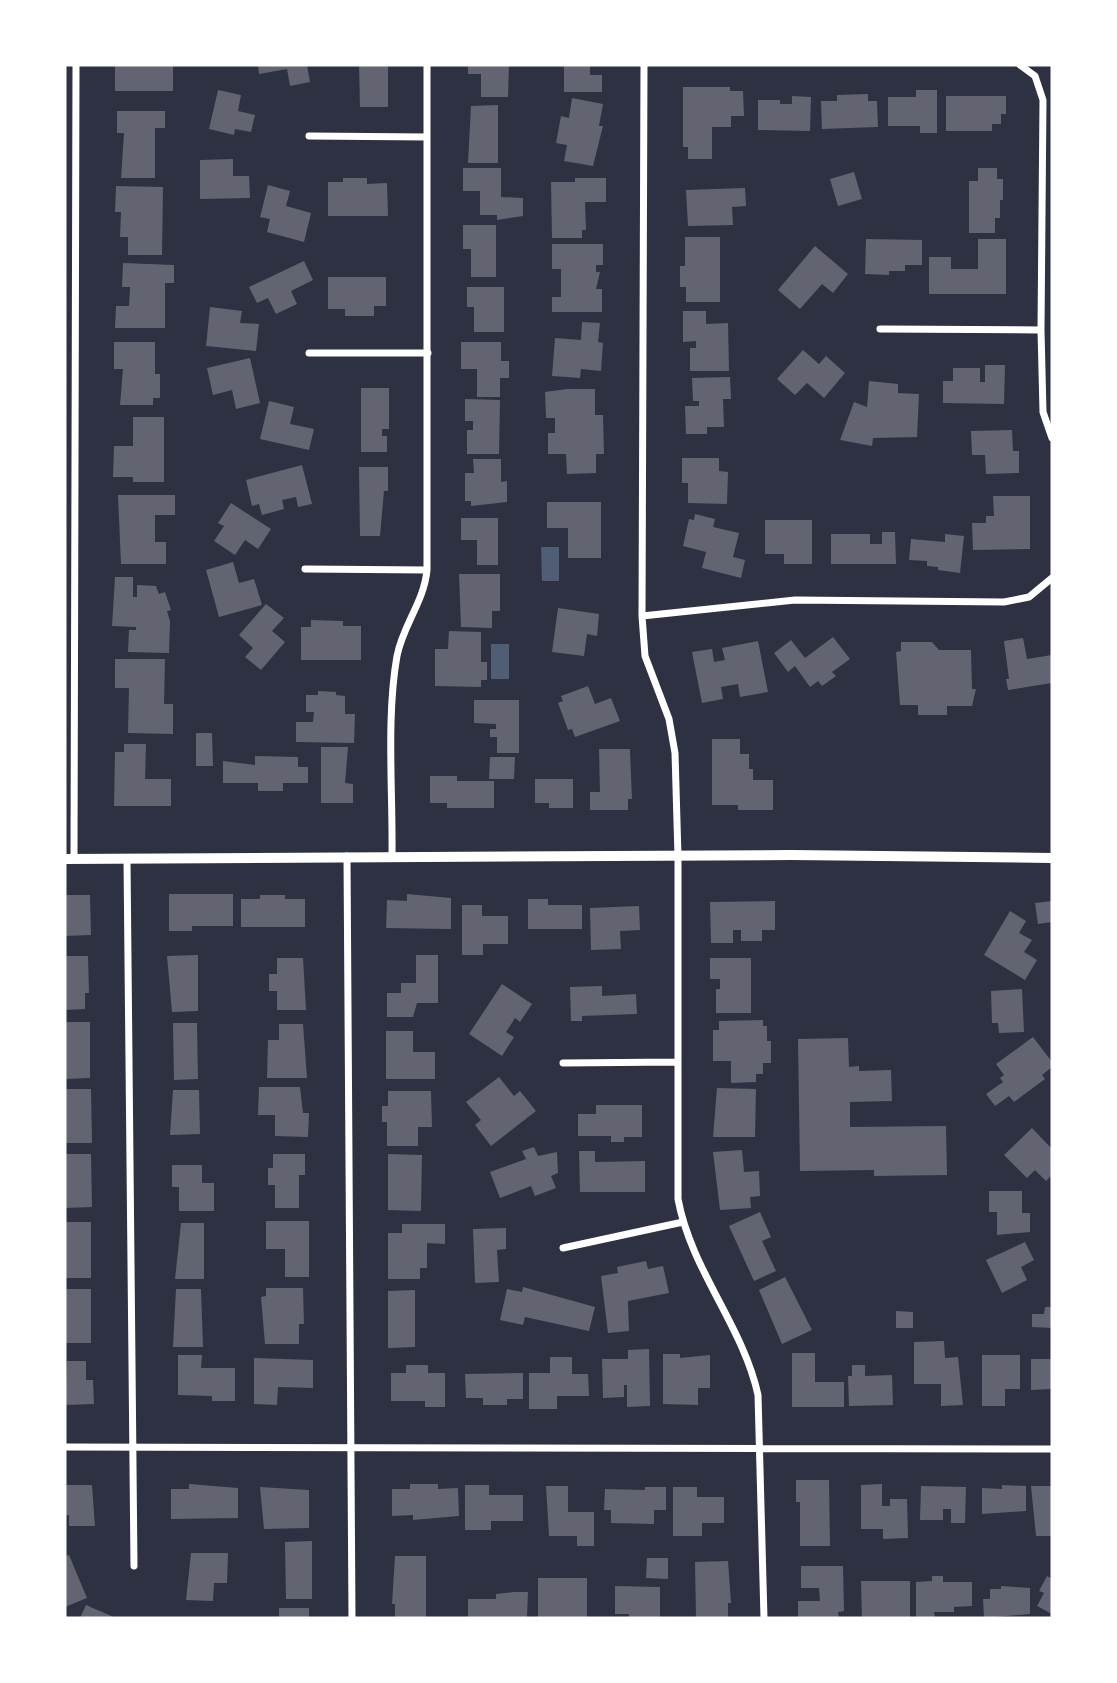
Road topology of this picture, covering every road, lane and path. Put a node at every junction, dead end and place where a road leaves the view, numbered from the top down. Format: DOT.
graph roads {
  1 [pos="76,65"];
  2 [pos="427,65"];
  3 [pos="644,65"];
  4 [pos="1020,65"];
  5 [pos="309,136"];
  6 [pos="427,137"];
  7 [pos="880,329"];
  8 [pos="1041,330"];
  9 [pos="309,353"];
  10 [pos="428,353"];
  11 [pos="1052,438"];
  12 [pos="305,569"];
  13 [pos="427,570"];
  14 [pos="1052,578"];
  15 [pos="642,616"];
  16 [pos="347,855"];
  17 [pos="392,856"];
  18 [pos="678,856"];
  19 [pos="1052,858"];
  20 [pos="69,859"];
  21 [pos="127,859"];
  22 [pos="676,1062"];
  23 [pos="563,1063"];
  24 [pos="683,1223"];
  25 [pos="563,1248"];
  26 [pos="65,1447"];
  27 [pos="134,1447"];
  28 [pos="352,1447"];
  29 [pos="1052,1448"];
  30 [pos="761,1449"];
  31 [pos="134,1566"];
  32 [pos="352,1618"];
  33 [pos="764,1618"];
  1 -- 20 [label="street"];
  2 -- 6 [label="street"];
  3 -- 15 [label="street"];
  4 -- 8 [label="street"];
  5 -- 6 [label="street"];
  6 -- 10 [label="street"];
  7 -- 8 [label="street"];
  8 -- 11 [label="street"];
  9 -- 10 [label="street"];
  10 -- 13 [label="street"];
  12 -- 13 [label="street"];
  13 -- 17 [label="street"];
  14 -- 15 [label="street"];
  15 -- 18 [label="street"];
  16 -- 17 [label="street"];
  16 -- 21 [label="street"];
  16 -- 28 [label="street"];
  17 -- 18 [label="street"];
  18 -- 19 [label="street"];
  18 -- 22 [label="street"];
  20 -- 21 [label="street"];
  21 -- 27 [label="street"];
  22 -- 23 [label="street"];
  22 -- 24 [label="street"];
  24 -- 25 [label="street"];
  24 -- 30 [label="street"];
  26 -- 27 [label="street"];
  27 -- 28 [label="street"];
  27 -- 31 [label="street"];
  28 -- 30 [label="street"];
  28 -- 32 [label="street"];
  29 -- 30 [label="street"];
  30 -- 33 [label="street"];
}
